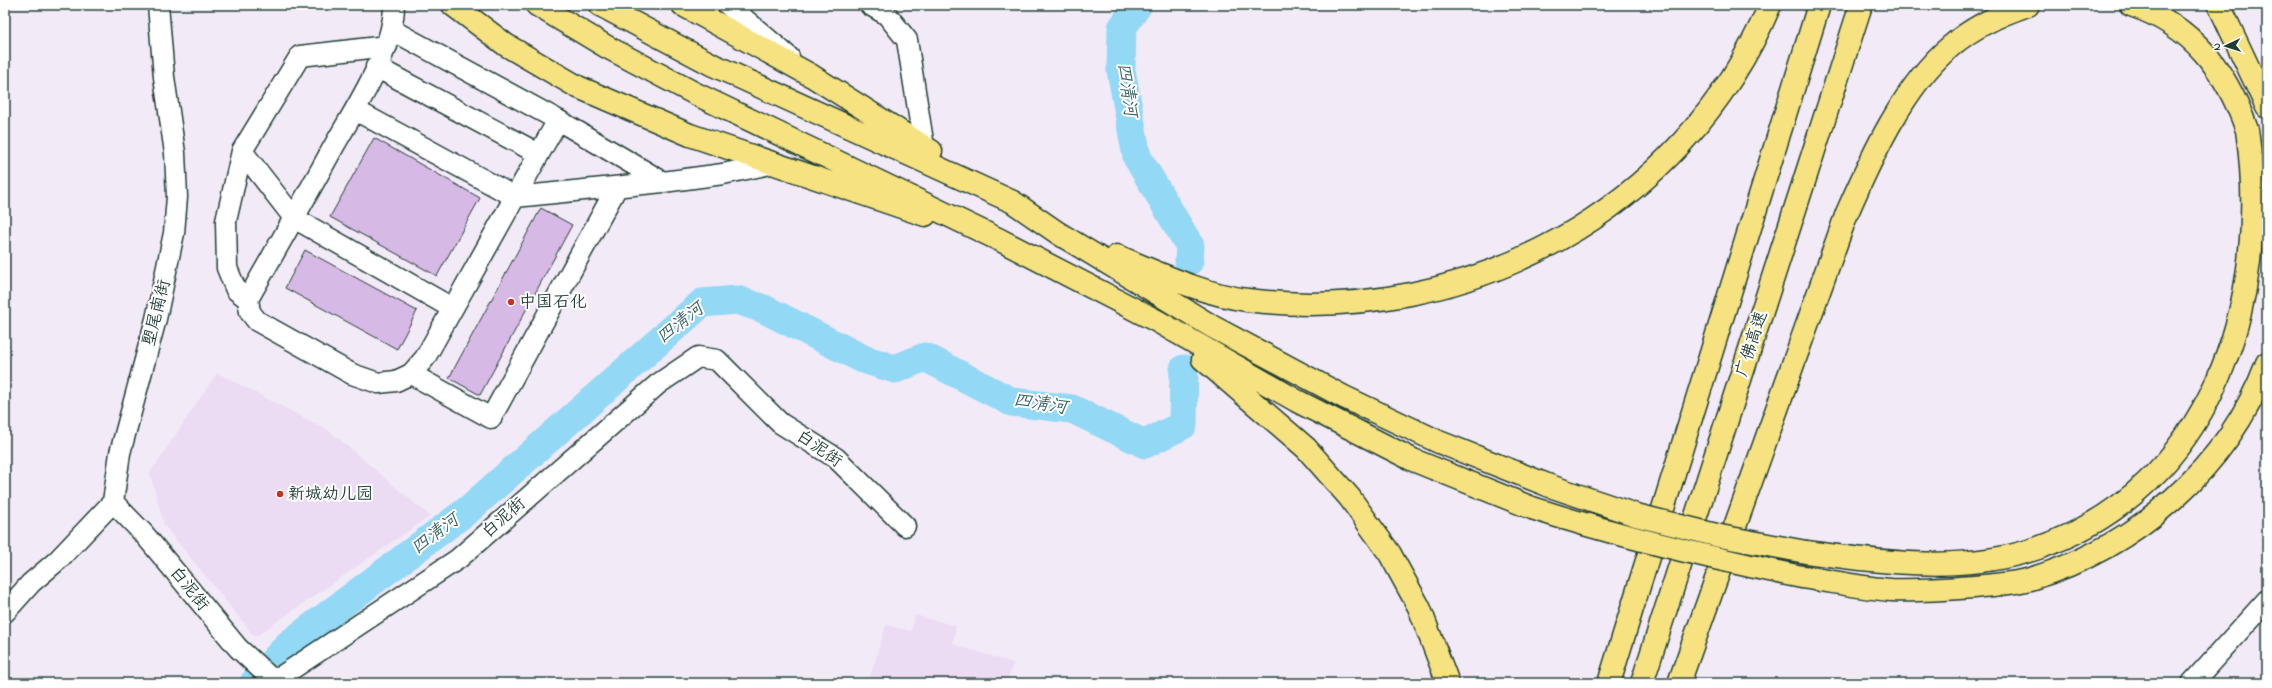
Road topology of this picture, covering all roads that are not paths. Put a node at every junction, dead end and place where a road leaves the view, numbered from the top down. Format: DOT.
graph roads {
  1 [pos="158,5"];
  2 [pos="394,5"];
  3 [pos="453,5"];
  4 [pos="537,5"];
  5 [pos="600,5"];
  6 [pos="683,5"];
  7 [pos="728,5"];
  8 [pos="870,5"];
  9 [pos="1770,5"];
  10 [pos="1819,5"];
  11 [pos="1861,5"];
  12 [pos="2028,5"];
  13 [pos="2132,5"];
  14 [pos="2218,5"];
  15 [pos="389,38"];
  16 [pos="376,67"];
  17 [pos="812,76"];
  18 [pos="2267,107"];
  19 [pos="355,110"];
  20 [pos="558,120"];
  21 [pos="924,147"];
  22 [pos="242,151"];
  23 [pos="538,154"];
  24 [pos="775,163"];
  25 [pos="663,182"];
  26 [pos="617,187"];
  27 [pos="515,197"];
  28 [pos="1013,202"];
  29 [pos="294,218"];
  30 [pos="1058,233"];
  31 [pos="1000,240"];
  32 [pos="248,300"];
  33 [pos="452,308"];
  34 [pos="1157,321"];
  35 [pos="2267,363"];
  36 [pos="411,374"];
  37 [pos="113,502"];
  38 [pos="905,526"];
  39 [pos="2267,600"];
  40 [pos="5,612"];
  41 [pos="1448,683"];
  42 [pos="1609,683"];
  43 [pos="1642,683"];
  44 [pos="1679,683"];
  45 [pos="2192,683"];
  1 -- 37 [label="street, 塱尾南街"];
  2 -- 15 [label="street"];
  3 -- 24 [label="highway"];
  4 -- 31 [label="highway"];
  5 -- 28 [label="highway"];
  6 -- 17 [label="highway"];
  7 -- 17 [label="street"];
  8 -- 21 [label="street"];
  9 -- 30 [label="highway"];
  10 -- 42 [label="highway"];
  11 -- 43 [label="highway, 广佛高速"];
  12 -- 44 [label="highway"];
  13 -- 30 [label="highway, bridge"];
  14 -- 18 [label="highway"];
  15 -- 16 [label="street"];
  15 -- 20 [label="street"];
  15 -- 22 [label="street"];
  16 -- 19 [label="street"];
  16 -- 23 [label="street"];
  17 -- 21 [label="highway"];
  19 -- 27 [label="street"];
  19 -- 29 [label="street"];
  20 -- 23 [label="street"];
  20 -- 25 [label="street"];
  21 -- 28 [label="highway"];
  22 -- 29 [label="street"];
  22 -- 32 [label="street"];
  23 -- 27 [label="street"];
  24 -- 25 [label="street"];
  24 -- 31 [label="highway"];
  25 -- 26 [label="street"];
  26 -- 27 [label="street"];
  26 -- 36 [label="street"];
  27 -- 33 [label="street"];
  28 -- 30 [label="highway"];
  29 -- 32 [label="street"];
  29 -- 33 [label="street"];
  31 -- 34 [label="highway"];
  32 -- 36 [label="street"];
  33 -- 36 [label="street"];
  34 -- 35 [label="highway, bridge"];
  34 -- 41 [label="highway"];
  37 -- 38 [label="street, 白泥街"];
  37 -- 40 [label="street"];
  39 -- 45 [label="street"];
}
